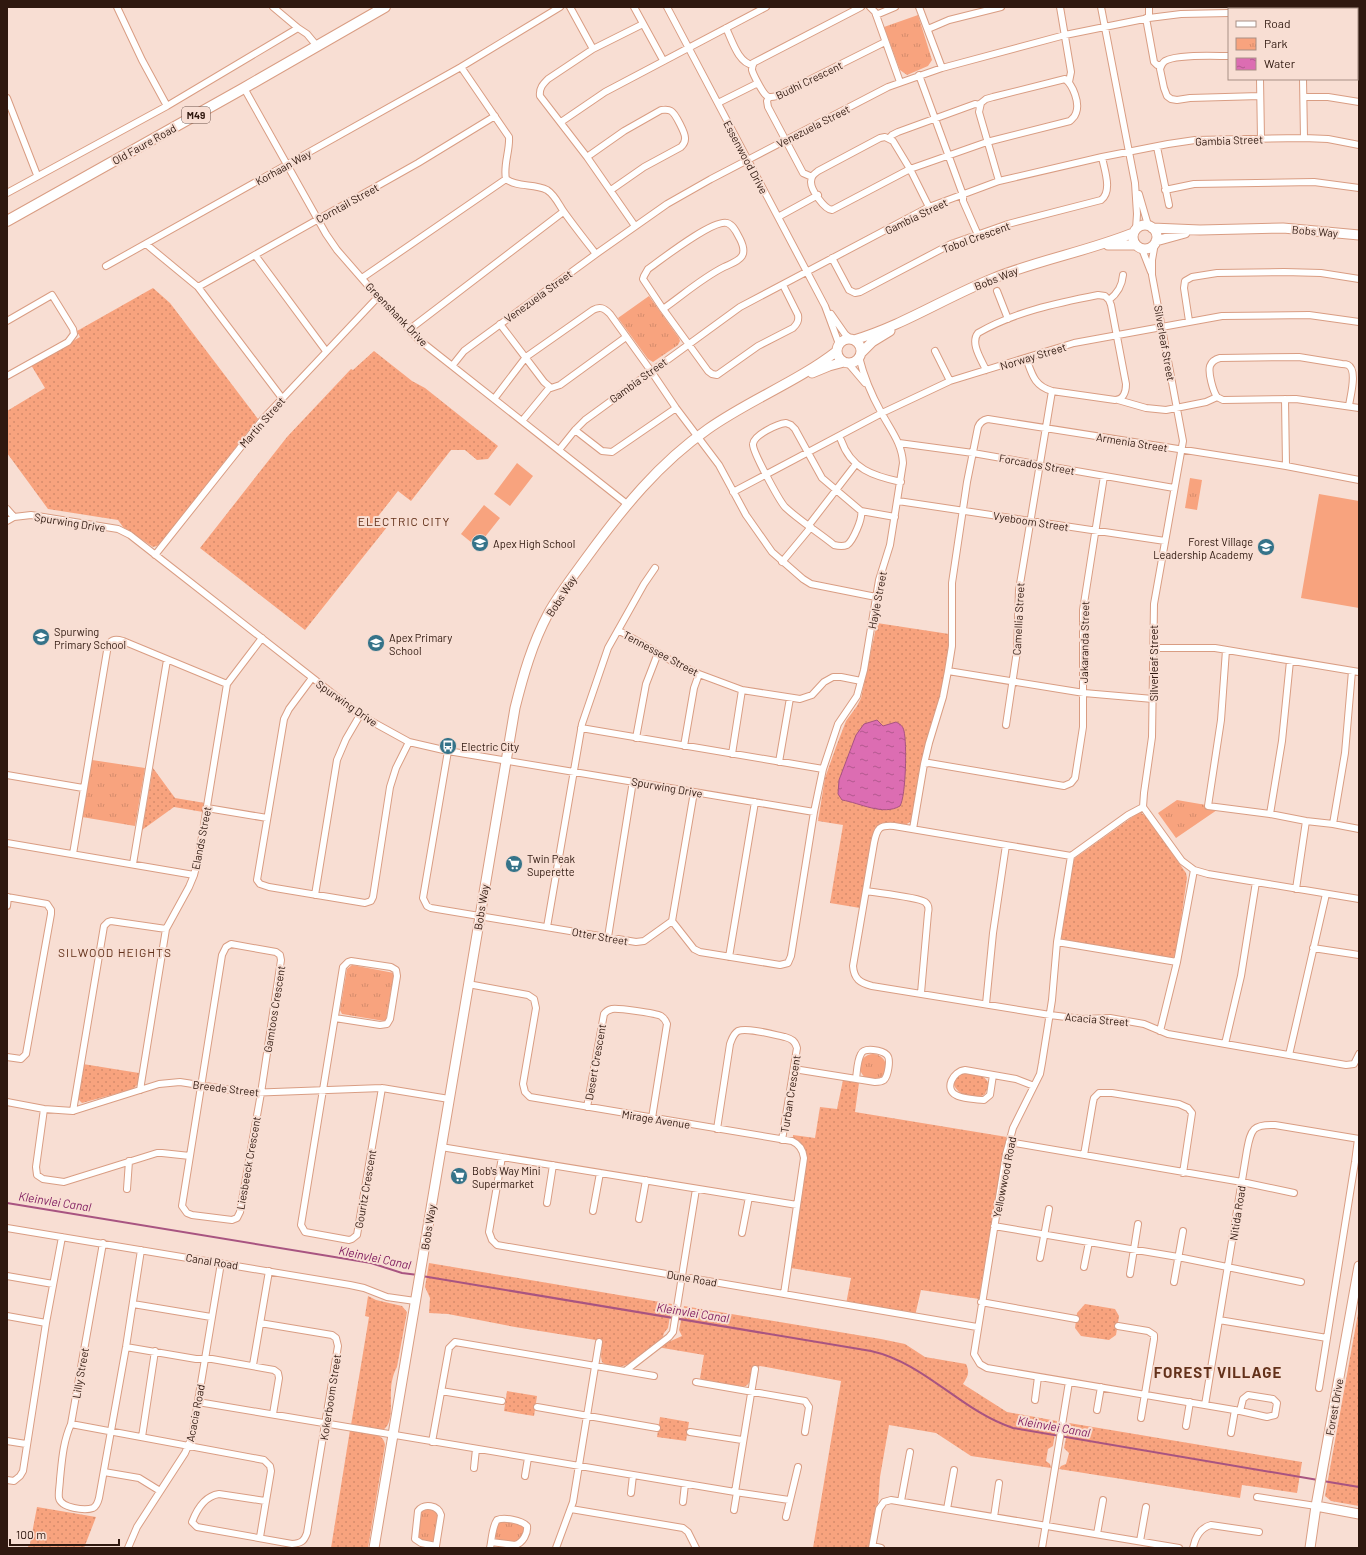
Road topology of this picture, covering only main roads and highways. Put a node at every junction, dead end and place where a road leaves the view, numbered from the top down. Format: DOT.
graph roads {
  1 [pos="385,7"];
  2 [pos="7,221"];
  1 -- 2 [label="main road, Old Faure Road / M49"];
}
